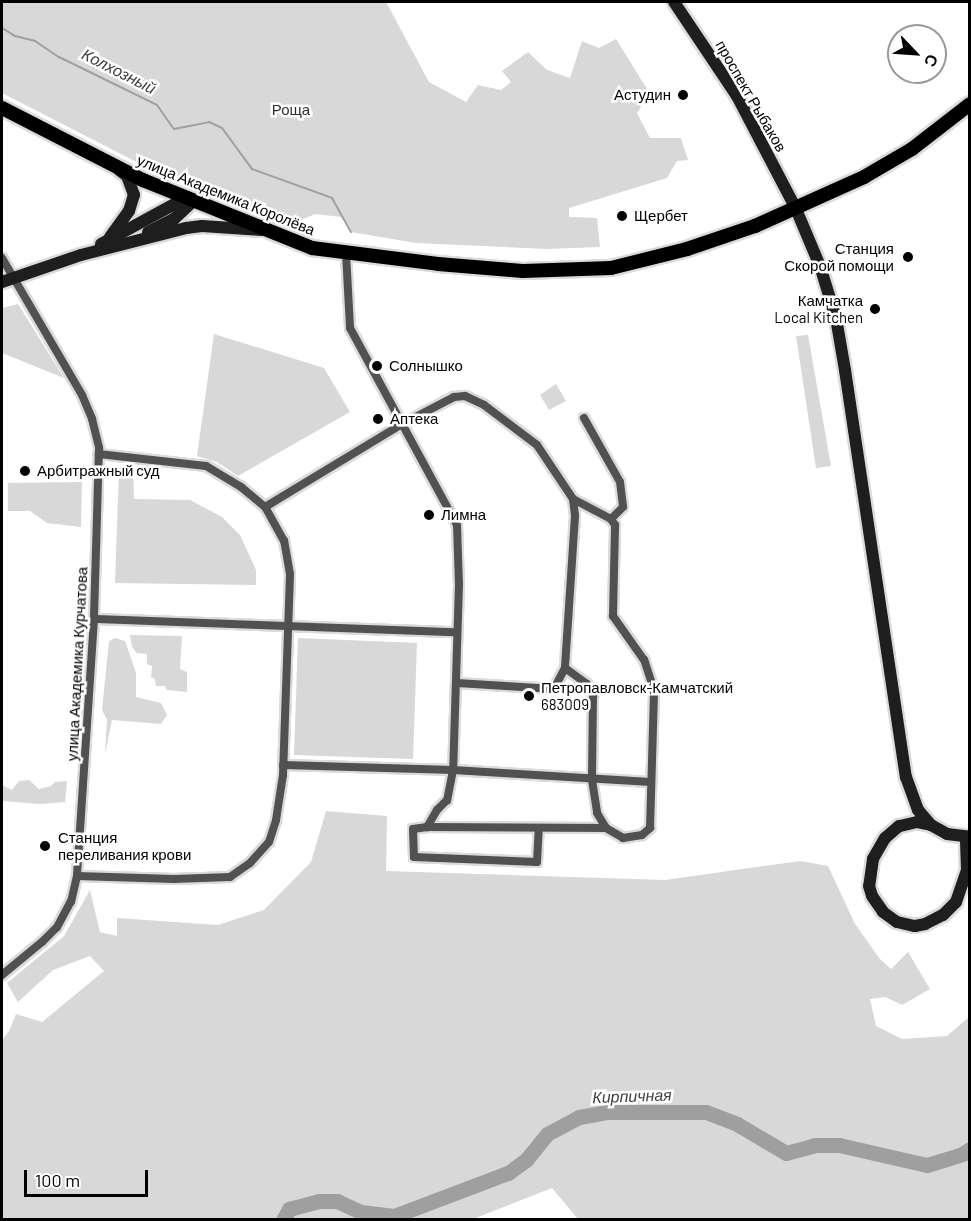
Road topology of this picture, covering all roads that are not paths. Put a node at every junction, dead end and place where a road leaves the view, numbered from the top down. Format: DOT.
graph roads {
  1 [pos="674,2"];
  2 [pos="969,104"];
  3 [pos="2,108"];
  4 [pos="117,168"];
  5 [pos="188,200"];
  6 [pos="796,208"];
  7 [pos="263,230"];
  8 [pos="108,240"];
  9 [pos="123,243"];
  10 [pos="346,253"];
  11 [pos="81,255"];
  12 [pos="2,258"];
  13 [pos="15,278"];
  14 [pos="2,282"];
  15 [pos="584,418"];
  16 [pos="402,424"];
  17 [pos="99,454"];
  18 [pos="573,499"];
  19 [pos="265,507"];
  20 [pos="611,519"];
  21 [pos="94,619"];
  22 [pos="287,627"];
  23 [pos="458,632"];
  24 [pos="565,668"];
  25 [pos="457,683"];
  26 [pos="283,765"];
  27 [pos="453,770"];
  28 [pos="592,780"];
  29 [pos="651,782"];
  30 [pos="931,825"];
  31 [pos="427,827"];
  32 [pos="538,828"];
  33 [pos="606,828"];
  34 [pos="968,837"];
  35 [pos="77,876"];
  36 [pos="2,975"];
  1 -- 6 [label="main road, проспект Рыбаков"];
  2 -- 6 [label="main road, улица Академика Королёва"];
  3 -- 4 [label="main road, улица Академика Королёва"];
  4 -- 5 [label="main road, улица Академика Королёва"];
  4 -- 8 [label="main road"];
  5 -- 7 [label="main road, улица Академика Королёва"];
  5 -- 8 [label="main road"];
  5 -- 9 [label="main road"];
  6 -- 10 [label="main road, улица Академика Королёва"];
  6 -- 30 [label="main road, проспект Рыбаков"];
  7 -- 9 [label="main road"];
  7 -- 10 [label="main road, улица Академика Королёва"];
  8 -- 11 [label="main road"];
  9 -- 11 [label="main road"];
  10 -- 16 [label="street"];
  11 -- 13 [label="main road"];
  12 -- 13 [label="street, улица Академика Курчатова"];
  13 -- 14 [label="main road"];
  13 -- 17 [label="street, улица Академика Курчатова"];
  15 -- 20 [label="street"];
  16 -- 18 [label="street"];
  16 -- 19 [label="street"];
  16 -- 23 [label="street"];
  17 -- 19 [label="street"];
  17 -- 21 [label="street, улица Академика Курчатова"];
  18 -- 20 [label="street"];
  18 -- 24 [label="street"];
  19 -- 22 [label="street"];
  20 -- 29 [label="street"];
  21 -- 22 [label="street"];
  21 -- 35 [label="street, улица Академика Курчатова"];
  22 -- 23 [label="street"];
  22 -- 26 [label="street"];
  23 -- 25 [label="street"];
  24 -- 25 [label="street"];
  24 -- 28 [label="street"];
  25 -- 27 [label="street"];
  26 -- 27 [label="street"];
  26 -- 35 [label="street"];
  27 -- 28 [label="street"];
  27 -- 31 [label="street"];
  28 -- 29 [label="street"];
  28 -- 33 [label="street"];
  29 -- 33 [label="street"];
  30 -- 34 [label="main road"];
  30 -- 34 [label="main road"];
  31 -- 32 [label="street"];
  31 -- 32 [label="street"];
  32 -- 33 [label="street"];
  35 -- 36 [label="street, улица Академика Курчатова"];
}
